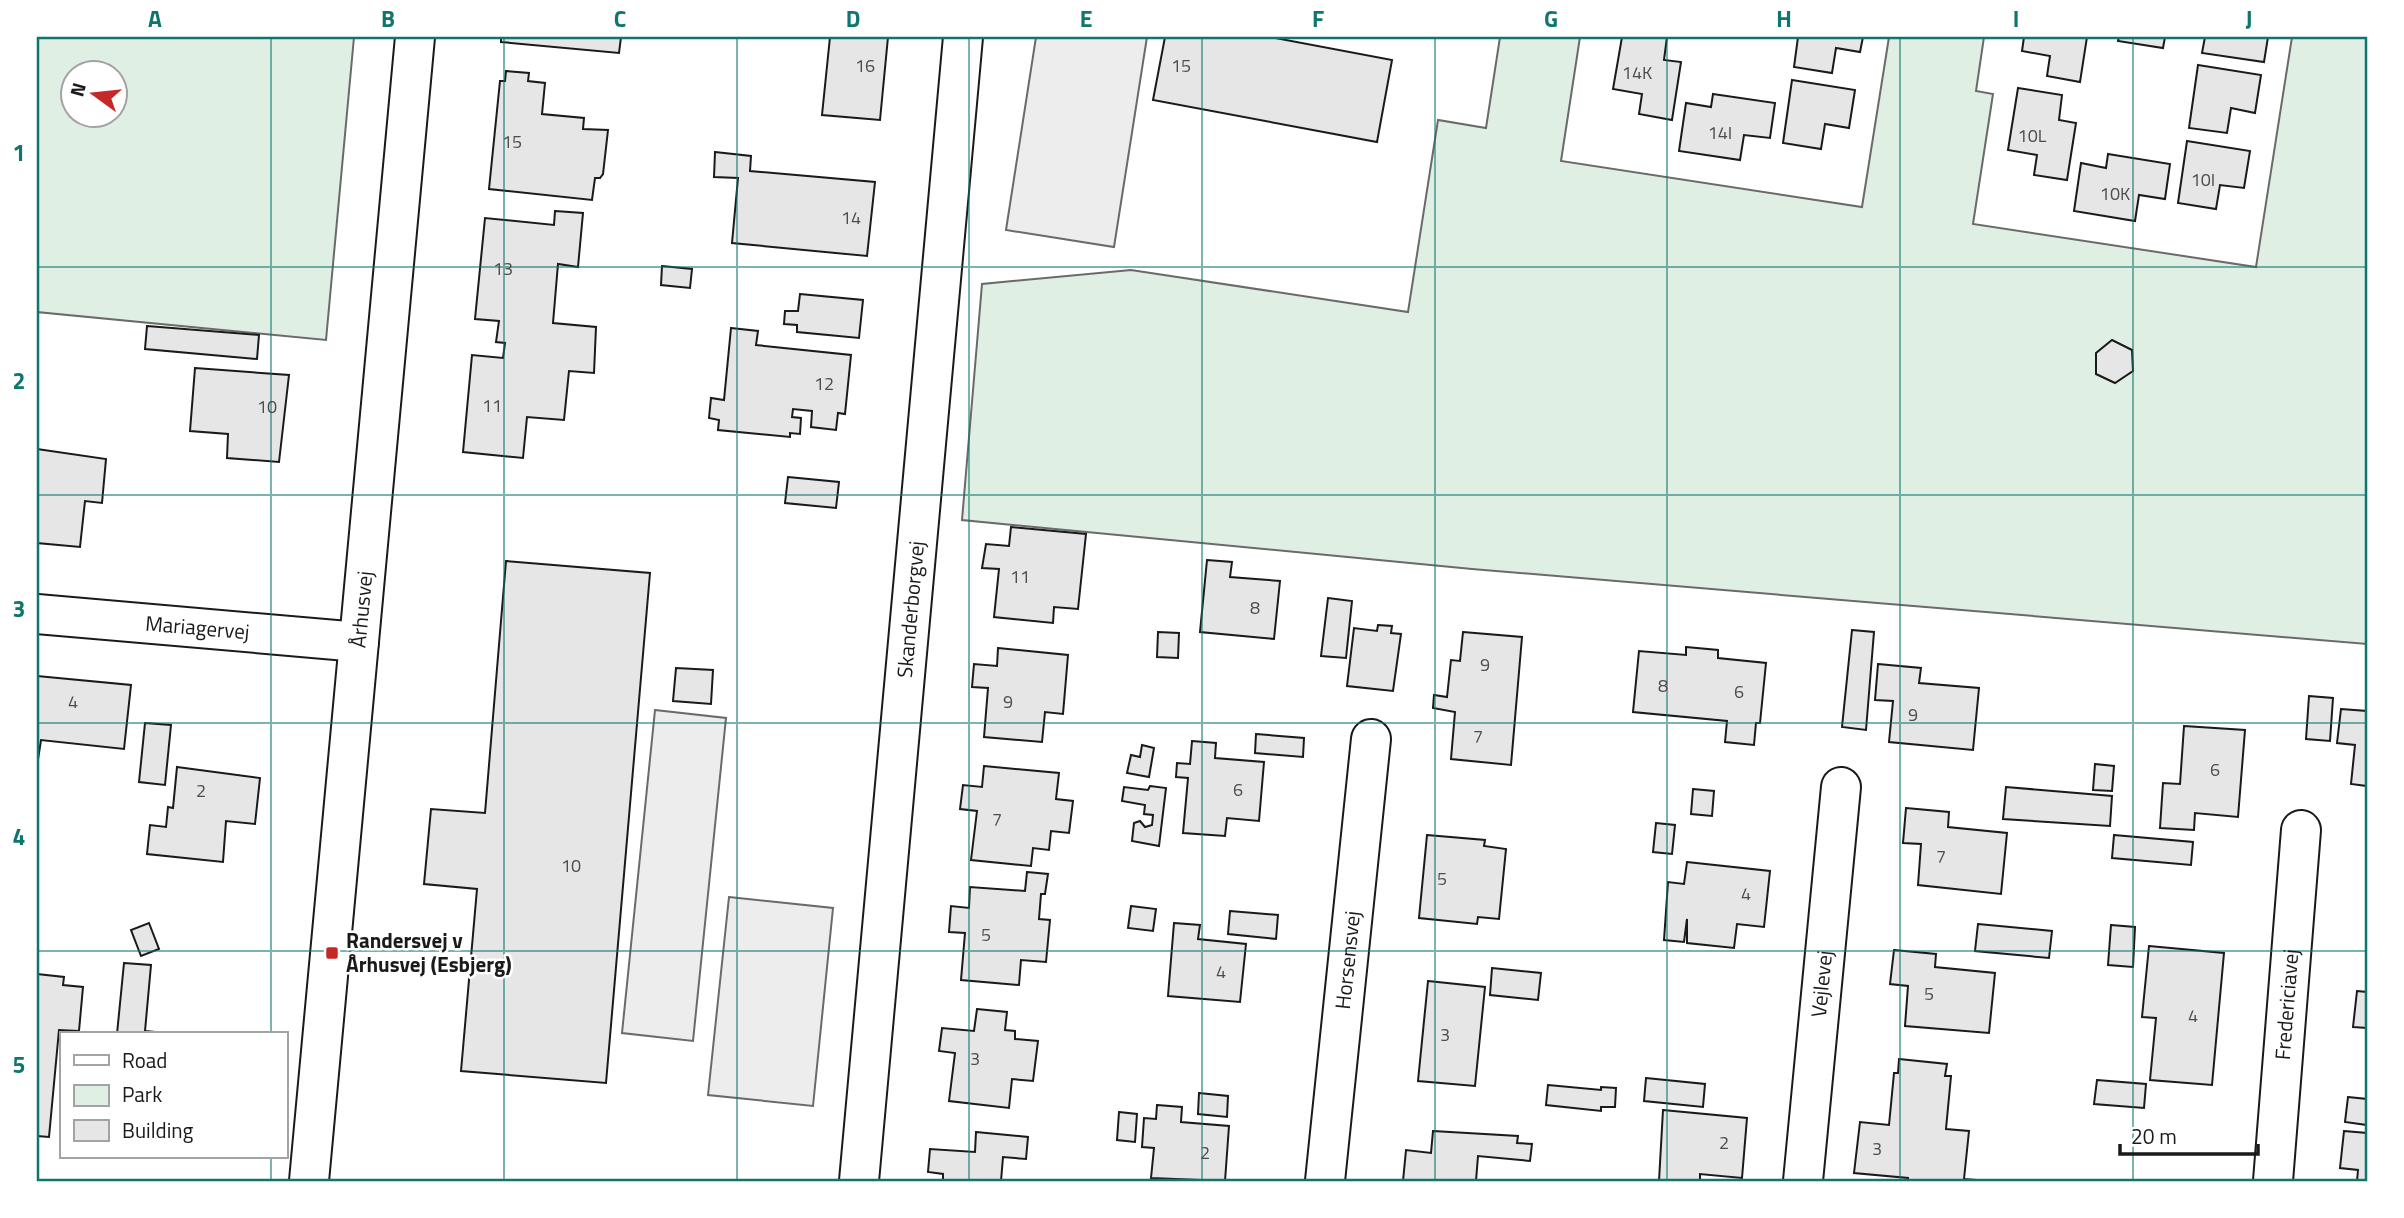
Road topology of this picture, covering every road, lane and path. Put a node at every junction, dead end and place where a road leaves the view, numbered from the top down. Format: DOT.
graph roads {
  1 [pos="415,37"];
  2 [pos="963,37"];
  3 [pos="37,614"];
  4 [pos="359,642"];
  5 [pos="1371,739"];
  6 [pos="1842,787"];
  7 [pos="2301,830"];
  8 [pos="309,1181"];
  9 [pos="859,1181"];
  10 [pos="1325,1181"];
  11 [pos="1803,1181"];
  12 [pos="2273,1181"];
  1 -- 4 [label="street, Århusvej"];
  2 -- 9 [label="street, Skanderborgvej"];
  3 -- 4 [label="street, Mariagervej"];
  4 -- 8 [label="street, Århusvej"];
  5 -- 10 [label="street, Horsensvej"];
  6 -- 11 [label="street, Vejlevej"];
  7 -- 12 [label="street, Fredericiavej"];
}
